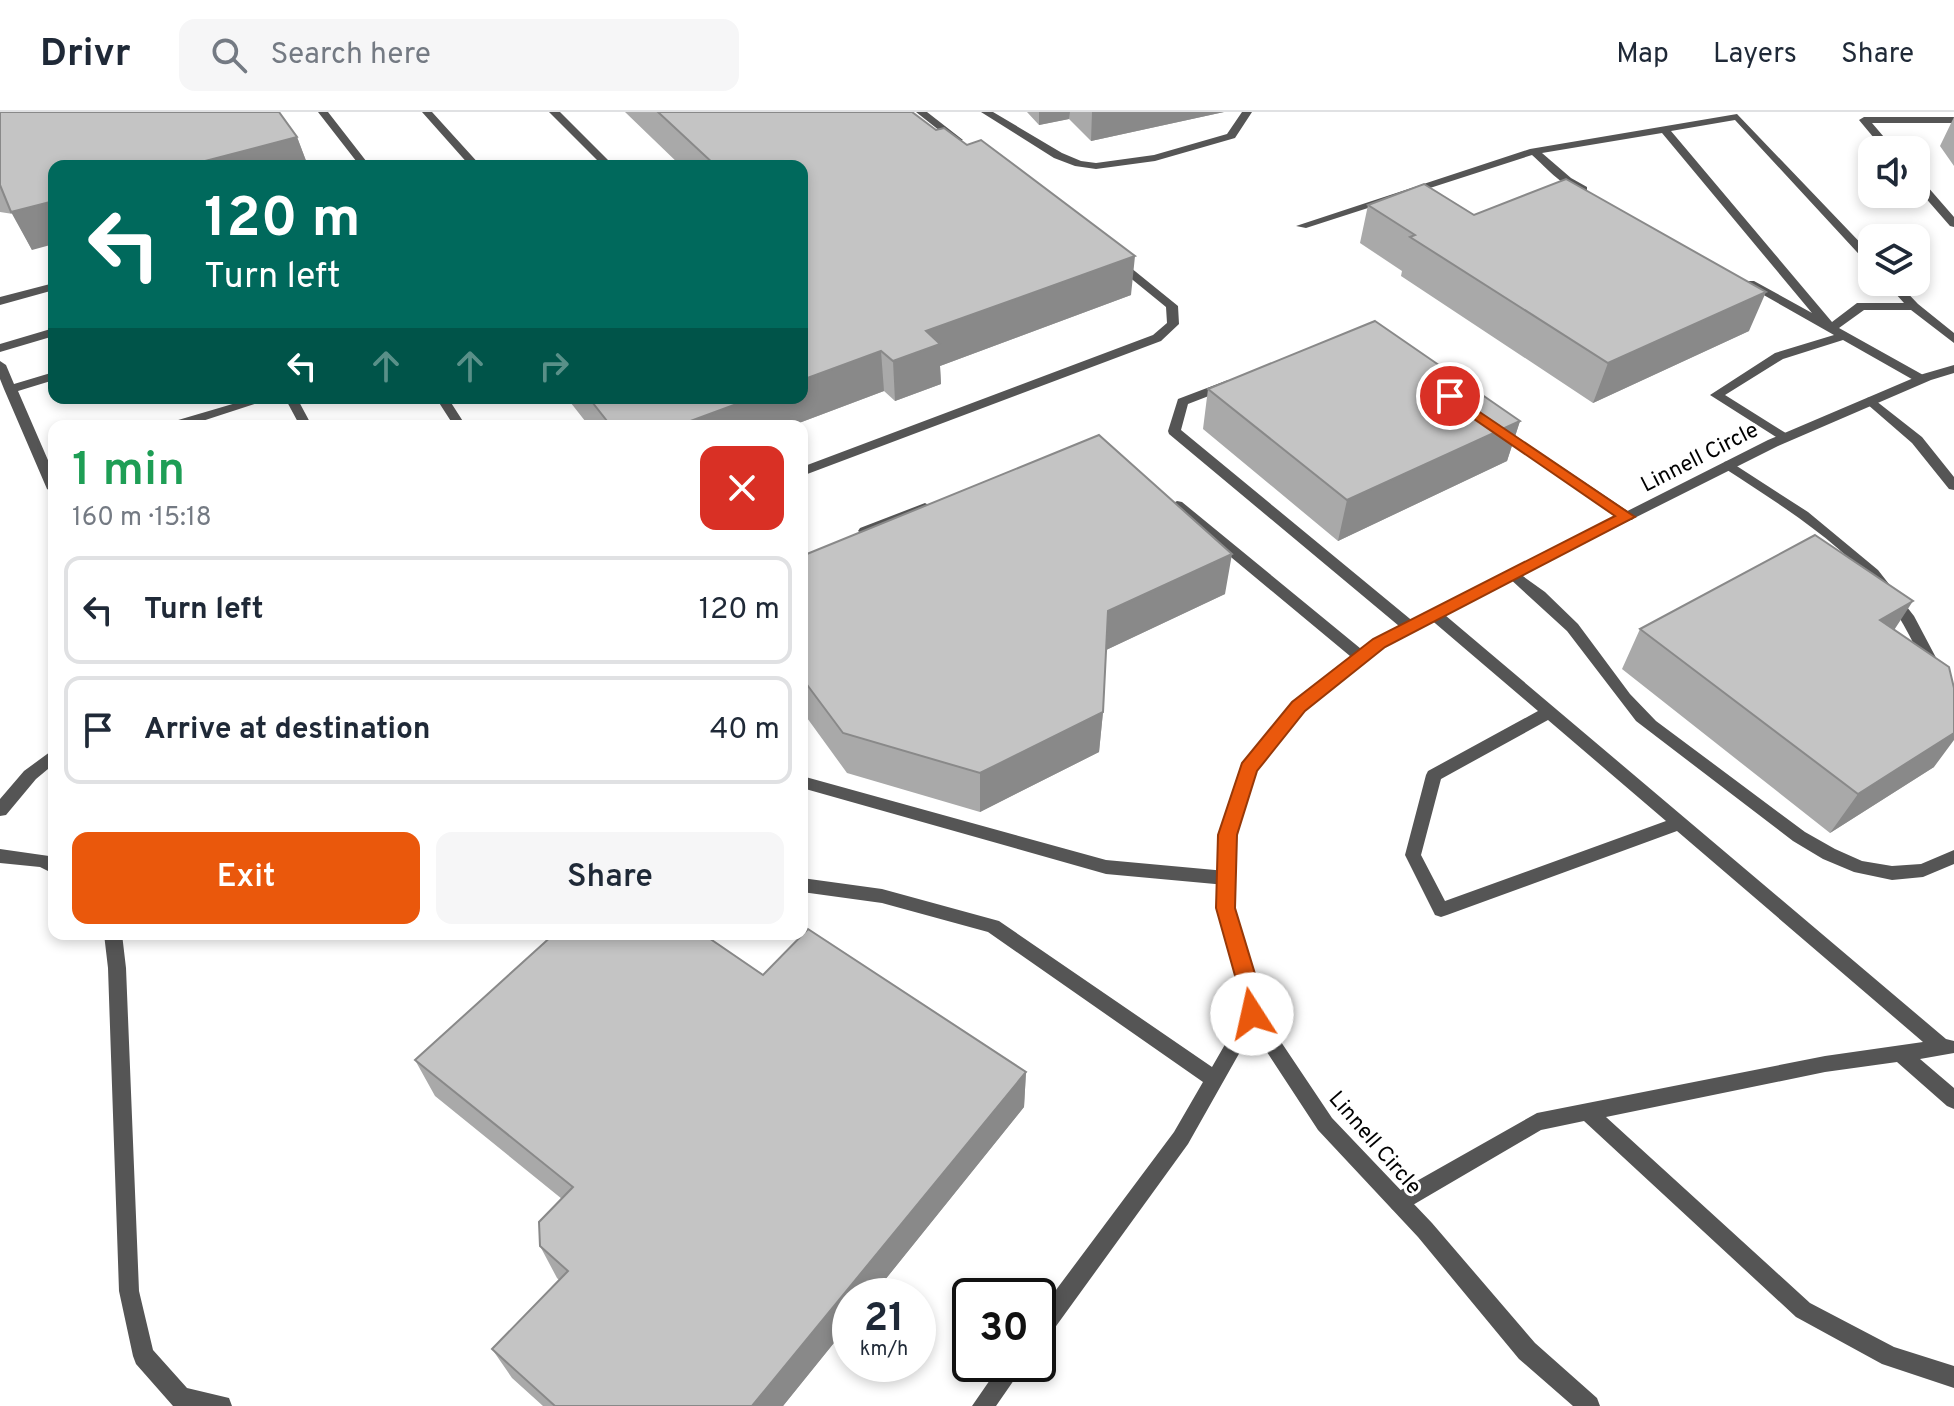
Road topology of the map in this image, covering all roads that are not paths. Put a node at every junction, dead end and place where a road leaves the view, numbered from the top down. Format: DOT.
graph roads {
  1 [pos="323,112"];
  2 [pos="427,112"];
  3 [pos="554,112"];
  4 [pos="921,112"];
  5 [pos="986,112"];
  6 [pos="1247,112"];
  7 [pos="1954,120"];
  8 [pos="1664,129"];
  9 [pos="1878,136"];
  10 [pos="971,149"];
  11 [pos="1534,151"];
  12 [pos="360,160"];
  13 [pos="471,160"];
  14 [pos="603,160"];
  15 [pos="1595,196"];
  16 [pos="1930,196"];
  17 [pos="1954,224"];
  18 [pos="1302,226"];
  19 [pos="1858,247"];
  20 [pos="1104,251"];
  21 [pos="1734,274"];
  22 [pos="48,288"];
  23 [pos="1904,296"];
  24 [pos="0,301"];
  25 [pos="1914,307"];
  26 [pos="1831,328"];
  27 [pos="48,334"];
  28 [pos="1844,336"];
  29 [pos="1954,339"];
  30 [pos="0,348"];
  31 [pos="0,365"];
  32 [pos="1954,369"];
  33 [pos="48,378"];
  34 [pos="1921,379"];
  35 [pos="1239,380"];
  36 [pos="10,389"];
  37 [pos="1871,401"];
  38 [pos="247,404"];
  39 [pos="193,420"];
  40 [pos="1488,422"];
  41 [pos="1784,438"];
  42 [pos="48,461"];
  43 [pos="1729,465"];
  44 [pos="808,470"];
  45 [pos="1954,486"];
  46 [pos="943,500"];
  47 [pos="1171,500"];
  48 [pos="1627,517"];
  49 [pos="844,539"];
  50 [pos="1513,574"];
  51 [pos="1434,614"];
  52 [pos="1410,627"];
  53 [pos="1361,657"];
  54 [pos="1941,686"];
  55 [pos="1549,712"];
  56 [pos="48,760"];
  57 [pos="808,784"];
  58 [pos="0,810"];
  59 [pos="1680,823"];
  60 [pos="0,856"];
  61 [pos="1954,857"];
  62 [pos="48,864"];
  63 [pos="1226,878"];
  64 [pos="808,886"];
  65 [pos="114,940"];
  66 [pos="1252,1014"];
  67 [pos="1949,1047"];
  68 [pos="1901,1054"];
  69 [pos="1216,1080"];
  70 [pos="1954,1100"];
  71 [pos="1587,1112"];
  72 [pos="1399,1202"];
  73 [pos="1056,1308"];
  74 [pos="1954,1377"];
  75 [pos="1001,1382"];
  76 [pos="221,1406"];
  77 [pos="983,1406"];
  78 [pos="1589,1406"];
  1 -- 12 [label="street"];
  2 -- 13 [label="street"];
  3 -- 14 [label="street"];
  4 -- 10 [label="street"];
  5 -- 6 [label="street"];
  7 -- 9 [label="street"];
  8 -- 11 [label="street"];
  8 -- 19 [label="street"];
  8 -- 26 [label="street"];
  11 -- 15 [label="street"];
  11 -- 18 [label="street"];
  16 -- 17 [label="street"];
  20 -- 44 [label="street"];
  21 -- 26 [label="street"];
  22 -- 24 [label="street"];
  23 -- 25 [label="street"];
  25 -- 26 [label="street"];
  25 -- 29 [label="street"];
  26 -- 28 [label="street"];
  27 -- 30 [label="street"];
  28 -- 34 [label="street"];
  28 -- 41 [label="street"];
  31 -- 36 [label="street"];
  32 -- 34 [label="street, Linnell Circle"];
  33 -- 36 [label="street"];
  34 -- 37 [label="street, Linnell Circle"];
  35 -- 52 [label="street"];
  36 -- 42 [label="street"];
  37 -- 41 [label="street, Linnell Circle"];
  37 -- 45 [label="street"];
  38 -- 39 [label="street"];
  40 -- 48 [label="street"];
  41 -- 43 [label="street, Linnell Circle"];
  43 -- 48 [label="street, Linnell Circle"];
  43 -- 54 [label="street"];
  46 -- 49 [label="street"];
  47 -- 53 [label="street"];
  48 -- 50 [label="street, Linnell Circle"];
  50 -- 51 [label="street, Linnell Circle"];
  50 -- 61 [label="street"];
  51 -- 52 [label="street, Linnell Circle"];
  51 -- 55 [label="street"];
  52 -- 53 [label="street, Linnell Circle"];
  53 -- 63 [label="street, Linnell Circle"];
  55 -- 59 [label="street"];
  55 -- 59 [label="street"];
  56 -- 58 [label="street"];
  57 -- 63 [label="street"];
  59 -- 67 [label="street"];
  60 -- 62 [label="street"];
  63 -- 66 [label="street, Linnell Circle"];
  64 -- 69 [label="street"];
  65 -- 76 [label="street"];
  66 -- 69 [label="street"];
  66 -- 72 [label="street, Linnell Circle"];
  67 -- 68 [label="street"];
  68 -- 70 [label="street"];
  68 -- 71 [label="street"];
  69 -- 73 [label="street"];
  71 -- 72 [label="street"];
  71 -- 74 [label="street"];
  72 -- 78 [label="street, Linnell Circle"];
  75 -- 77 [label="street"];
}
